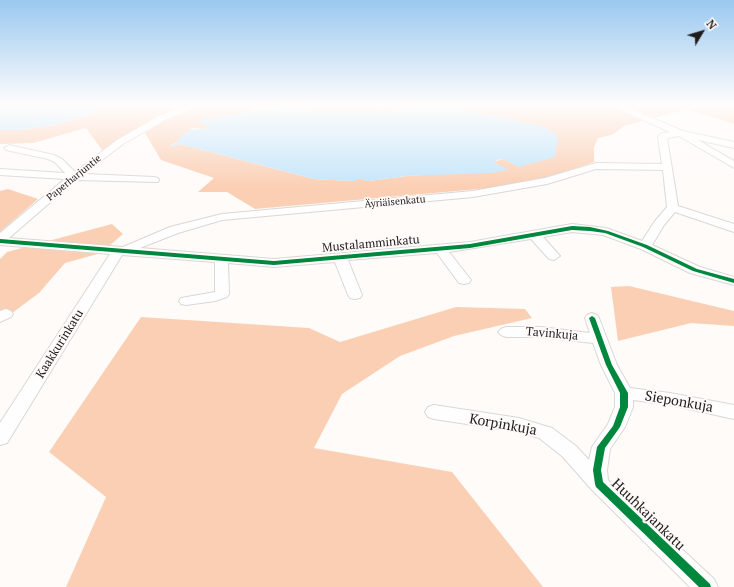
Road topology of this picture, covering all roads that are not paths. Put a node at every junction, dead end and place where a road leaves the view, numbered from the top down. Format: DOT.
graph roads {
  1 [pos="136,132"];
  2 [pos="680,133"];
  3 [pos="734,145"];
  4 [pos="9,148"];
  5 [pos="734,164"];
  6 [pos="667,166"];
  7 [pos="0,172"];
  8 [pos="74,177"];
  9 [pos="154,180"];
  10 [pos="672,208"];
  11 [pos="734,228"];
  12 [pos="534,235"];
  13 [pos="0,240"];
  14 [pos="646,246"];
  15 [pos="441,249"];
  16 [pos="122,250"];
  17 [pos="554,256"];
  18 [pos="340,257"];
  19 [pos="221,259"];
  20 [pos="464,280"];
  21 [pos="734,281"];
  22 [pos="355,296"];
  23 [pos="186,301"];
  24 [pos="592,318"];
  25 [pos="506,332"];
  26 [pos="599,339"];
  27 [pos="624,393"];
  28 [pos="434,412"];
  29 [pos="734,412"];
  30 [pos="0,438"];
  31 [pos="599,484"];
  32 [pos="706,587"];
  1 -- 8 [label="street, Paperharjuntie"];
  2 -- 3 [label="street"];
  2 -- 5 [label="street"];
  2 -- 6 [label="street"];
  4 -- 8 [label="street"];
  6 -- 10 [label="street"];
  6 -- 16 [label="street, Äyriäisenkatu"];
  7 -- 8 [label="street"];
  8 -- 9 [label="street"];
  8 -- 13 [label="street, Paperharjuntie"];
  10 -- 11 [label="street"];
  10 -- 14 [label="street"];
  12 -- 14 [label="street, Mustalamminkatu"];
  12 -- 15 [label="street, Mustalamminkatu"];
  12 -- 17 [label="street"];
  13 -- 16 [label="street, Mustalamminkatu"];
  14 -- 21 [label="street, Mustalamminkatu"];
  15 -- 18 [label="street, Mustalamminkatu"];
  15 -- 20 [label="street"];
  16 -- 19 [label="street, Mustalamminkatu"];
  16 -- 30 [label="street, Kaakkurinkatu"];
  18 -- 19 [label="street, Mustalamminkatu"];
  18 -- 22 [label="street"];
  19 -- 23 [label="street"];
  24 -- 26 [label="street"];
  25 -- 26 [label="street, Tavinkuja"];
  26 -- 27 [label="street"];
  27 -- 29 [label="street, Sieponkuja"];
  27 -- 31 [label="street, Huuhkajankatu"];
  28 -- 31 [label="street, Korpinkuja"];
  31 -- 32 [label="street, Huuhkajankatu"];
}
